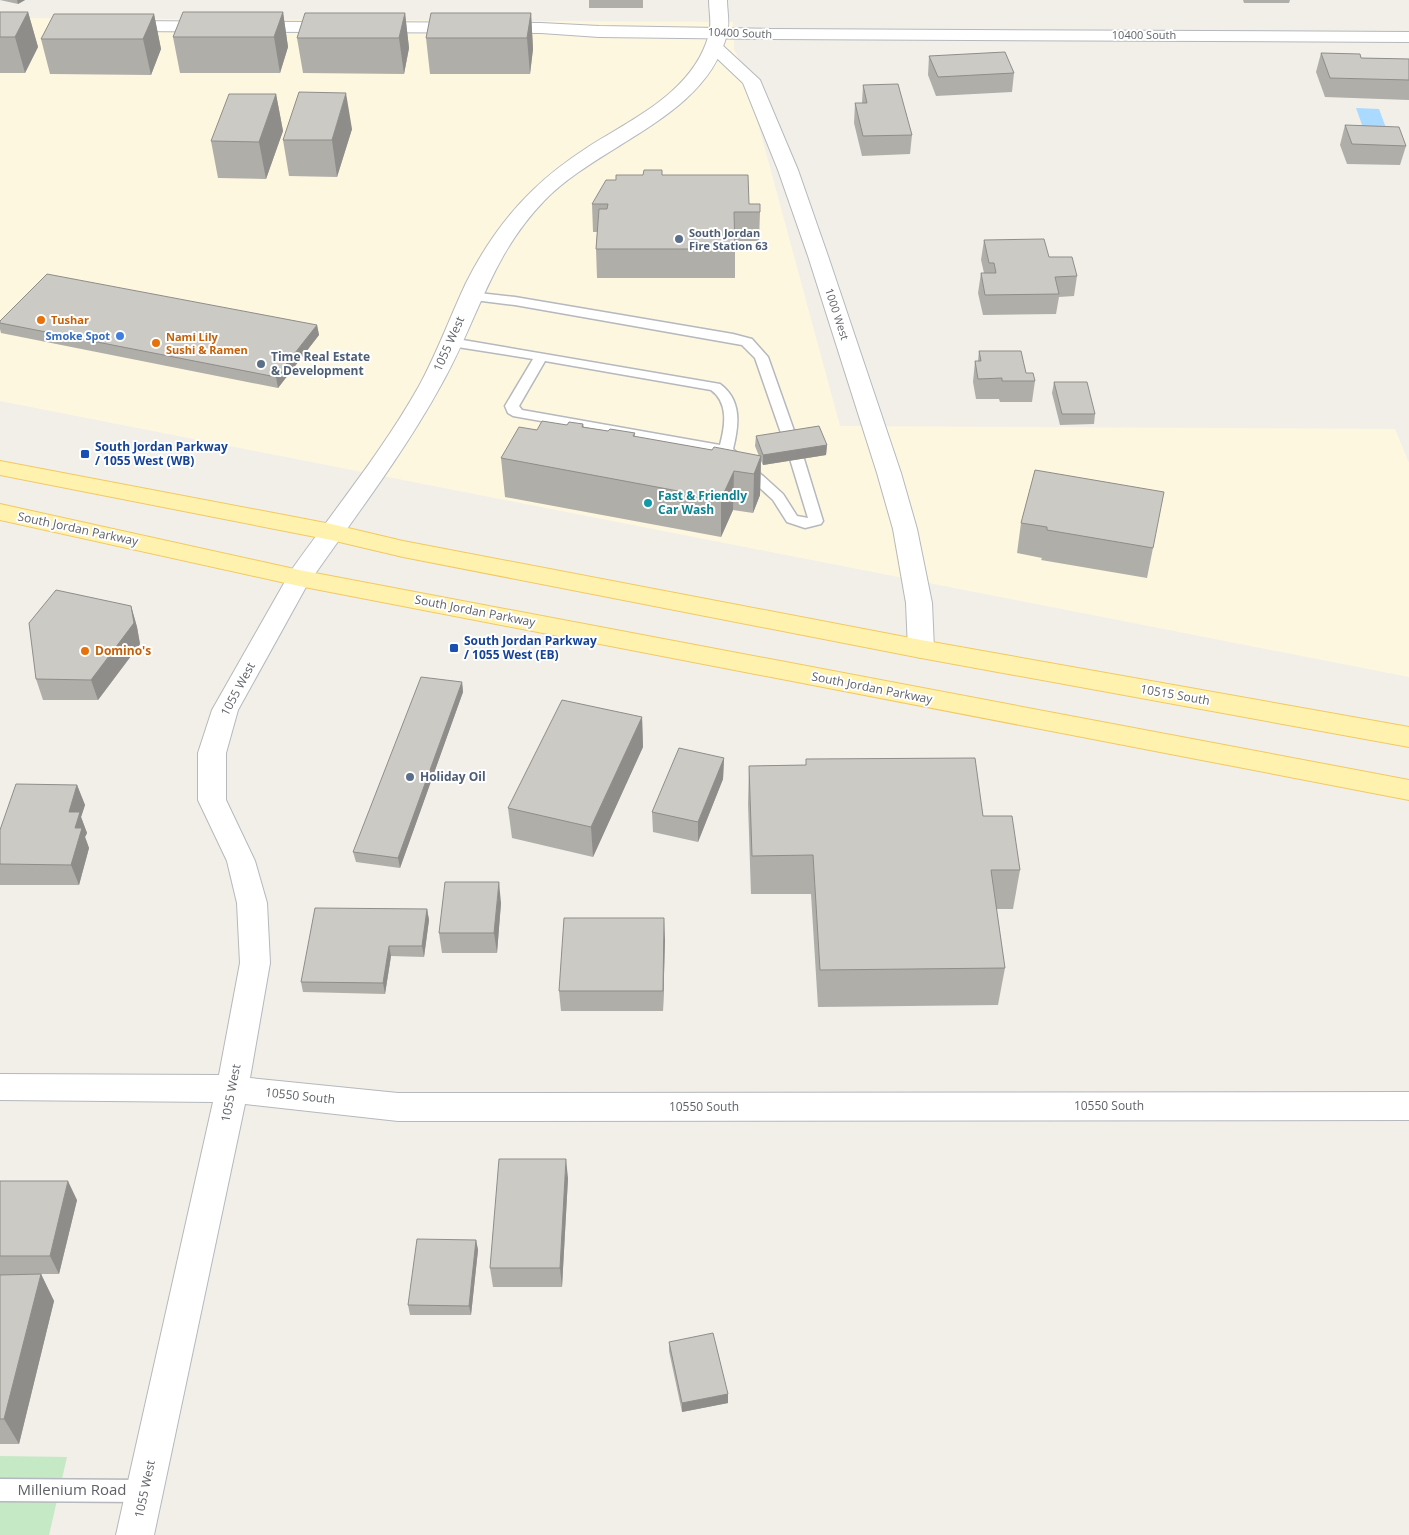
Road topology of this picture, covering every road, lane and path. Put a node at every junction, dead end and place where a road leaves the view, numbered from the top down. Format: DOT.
graph roads {
  1 [pos="718,0"];
  2 [pos="100,26"];
  3 [pos="1409,37"];
  4 [pos="716,40"];
  5 [pos="470,296"];
  6 [pos="451,342"];
  7 [pos="542,356"];
  8 [pos="726,450"];
  9 [pos="0,468"];
  10 [pos="0,512"];
  11 [pos="331,532"];
  12 [pos="299,578"];
  13 [pos="931,650"];
  14 [pos="1409,738"];
  15 [pos="1409,790"];
  16 [pos="0,1087"];
  17 [pos="232,1089"];
  18 [pos="1409,1106"];
  19 [pos="0,1490"];
  20 [pos="145,1491"];
  21 [pos="135,1535"];
  1 -- 4 [label="street"];
  2 -- 4 [label="street, 10400 South"];
  3 -- 4 [label="street, 10400 South"];
  4 -- 5 [label="street, 1055 West"];
  4 -- 13 [label="street, 1000 West"];
  5 -- 6 [label="street, 1055 West"];
  5 -- 8 [label="lane"];
  6 -- 7 [label="lane"];
  6 -- 11 [label="street, 1055 West"];
  7 -- 8 [label="lane"];
  7 -- 8 [label="lane"];
  9 -- 11 [label="main road"];
  10 -- 12 [label="main road, South Jordan Parkway"];
  11 -- 12 [label="street, 1055 West"];
  11 -- 13 [label="main road"];
  12 -- 15 [label="main road, South Jordan Parkway"];
  12 -- 17 [label="street, 1055 West"];
  13 -- 14 [label="main road, 10515 South"];
  16 -- 17 [label="street, 10550 South"];
  17 -- 18 [label="street, 10550 South"];
  17 -- 20 [label="street, 1055 West"];
  19 -- 20 [label="lane, Millenium Road"];
  20 -- 21 [label="street, 1055 West"];
}
